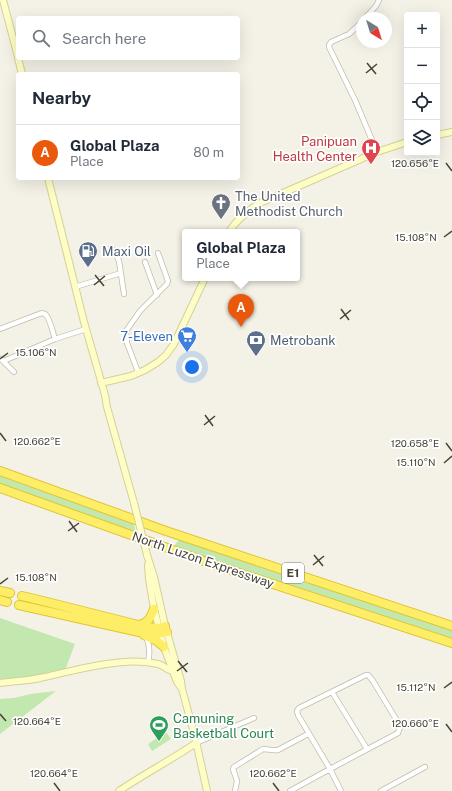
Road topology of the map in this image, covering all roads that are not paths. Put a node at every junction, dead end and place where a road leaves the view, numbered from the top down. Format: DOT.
graph roads {
  1 [pos="3,0"];
  2 [pos="379,0"];
  3 [pos="370,12"];
  4 [pos="356,27"];
  5 [pos="16,50"];
  6 [pos="18,60"];
  7 [pos="22,72"];
  8 [pos="452,132"];
  9 [pos="440,134"];
  10 [pos="404,143"];
  11 [pos="377,152"];
  12 [pos="49,180"];
  13 [pos="231,229"];
  14 [pos="111,248"];
  15 [pos="158,253"];
  16 [pos="145,262"];
  17 [pos="121,273"];
  18 [pos="204,281"];
  19 [pos="75,287"];
  20 [pos="124,294"];
  21 [pos="157,295"];
  22 [pos="0,328"];
  23 [pos="86,329"];
  24 [pos="55,339"];
  25 [pos="1,359"];
  26 [pos="14,372"];
  27 [pos="138,372"];
  28 [pos="101,383"];
  29 [pos="0,471"];
  30 [pos="0,488"];
  31 [pos="147,556"];
  32 [pos="0,591"];
  33 [pos="10,593"];
  34 [pos="22,596"];
  35 [pos="19,605"];
  36 [pos="154,609"];
  37 [pos="452,626"];
  38 [pos="136,628"];
  39 [pos="163,629"];
  40 [pos="146,636"];
  41 [pos="452,643"];
  42 [pos="164,648"];
  43 [pos="148,663"];
  44 [pos="175,670"];
  45 [pos="0,683"];
  46 [pos="332,692"];
  47 [pos="254,718"];
  48 [pos="308,734"];
  49 [pos="196,743"];
  50 [pos="367,749"];
  51 [pos="425,767"];
  52 [pos="330,769"];
  53 [pos="119,791"];
  54 [pos="207,791"];
  55 [pos="235,791"];
  56 [pos="290,791"];
  57 [pos="341,791"];
  58 [pos="381,791"];
  1 -- 5 [label="main road"];
  2 -- 3 [label="street"];
  4 -- 11 [label="street"];
  6 -- 7 [label="main road"];
  8 -- 9 [label="main road"];
  10 -- 11 [label="main road"];
  11 -- 13 [label="main road"];
  12 -- 19 [label="main road"];
  14 -- 17 [label="street"];
  15 -- 21 [label="street"];
  16 -- 21 [label="street"];
  17 -- 19 [label="street"];
  17 -- 20 [label="street"];
  18 -- 27 [label="main road"];
  19 -- 23 [label="main road"];
  21 -- 27 [label="street"];
  22 -- 24 [label="street"];
  23 -- 24 [label="street"];
  23 -- 28 [label="main road"];
  24 -- 25 [label="street"];
  25 -- 26 [label="street"];
  27 -- 28 [label="main road"];
  28 -- 31 [label="main road, bridge"];
  29 -- 37 [label="highway, North Luzon Expressway / E1"];
  30 -- 41 [label="highway, North Luzon Expressway / E1"];
  31 -- 36 [label="main road"];
  31 -- 39 [label="main road"];
  32 -- 33 [label="highway"];
  34 -- 38 [label="highway"];
  35 -- 38 [label="highway"];
  36 -- 38 [label="highway"];
  36 -- 39 [label="main road"];
  38 -- 39 [label="highway"];
  38 -- 40 [label="highway"];
  39 -- 42 [label="main road"];
  39 -- 44 [label="main road"];
  40 -- 42 [label="highway"];
  40 -- 43 [label="street"];
  42 -- 44 [label="main road"];
  43 -- 44 [label="main road"];
  43 -- 45 [label="main road"];
  44 -- 49 [label="main road"];
  46 -- 48 [label="street"];
  46 -- 50 [label="street"];
  46 -- 50 [label="street"];
  47 -- 49 [label="street"];
  48 -- 52 [label="street"];
  48 -- 55 [label="street"];
  49 -- 53 [label="main road"];
  49 -- 54 [label="main road"];
  50 -- 52 [label="street"];
  51 -- 58 [label="street"];
  52 -- 56 [label="street"];
  52 -- 57 [label="street"];
}
